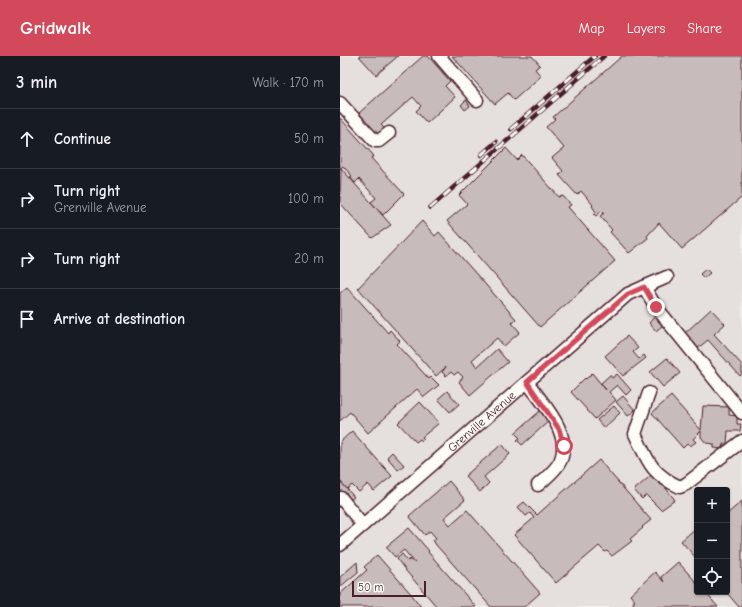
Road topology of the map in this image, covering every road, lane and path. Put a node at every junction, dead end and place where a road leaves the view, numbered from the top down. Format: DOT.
graph roads {
  1 [pos="439,56"];
  2 [pos="477,100"];
  3 [pos="340,103"];
  4 [pos="388,133"];
  5 [pos="667,277"];
  6 [pos="644,287"];
  7 [pos="527,382"];
  8 [pos="649,393"];
  9 [pos="742,412"];
  10 [pos="742,441"];
  11 [pos="538,485"];
  12 [pos="341,498"];
  13 [pos="363,525"];
  14 [pos="340,545"];
  1 -- 2 [label="lane"];
  3 -- 4 [label="lane"];
  5 -- 6 [label="lane, Grenville Avenue"];
  6 -- 7 [label="lane, Grenville Avenue"];
  6 -- 9 [label="lane"];
  7 -- 11 [label="lane"];
  7 -- 13 [label="lane, Grenville Avenue"];
  8 -- 10 [label="lane"];
  12 -- 13 [label="lane"];
  13 -- 14 [label="lane, Grenville Avenue"];
}
